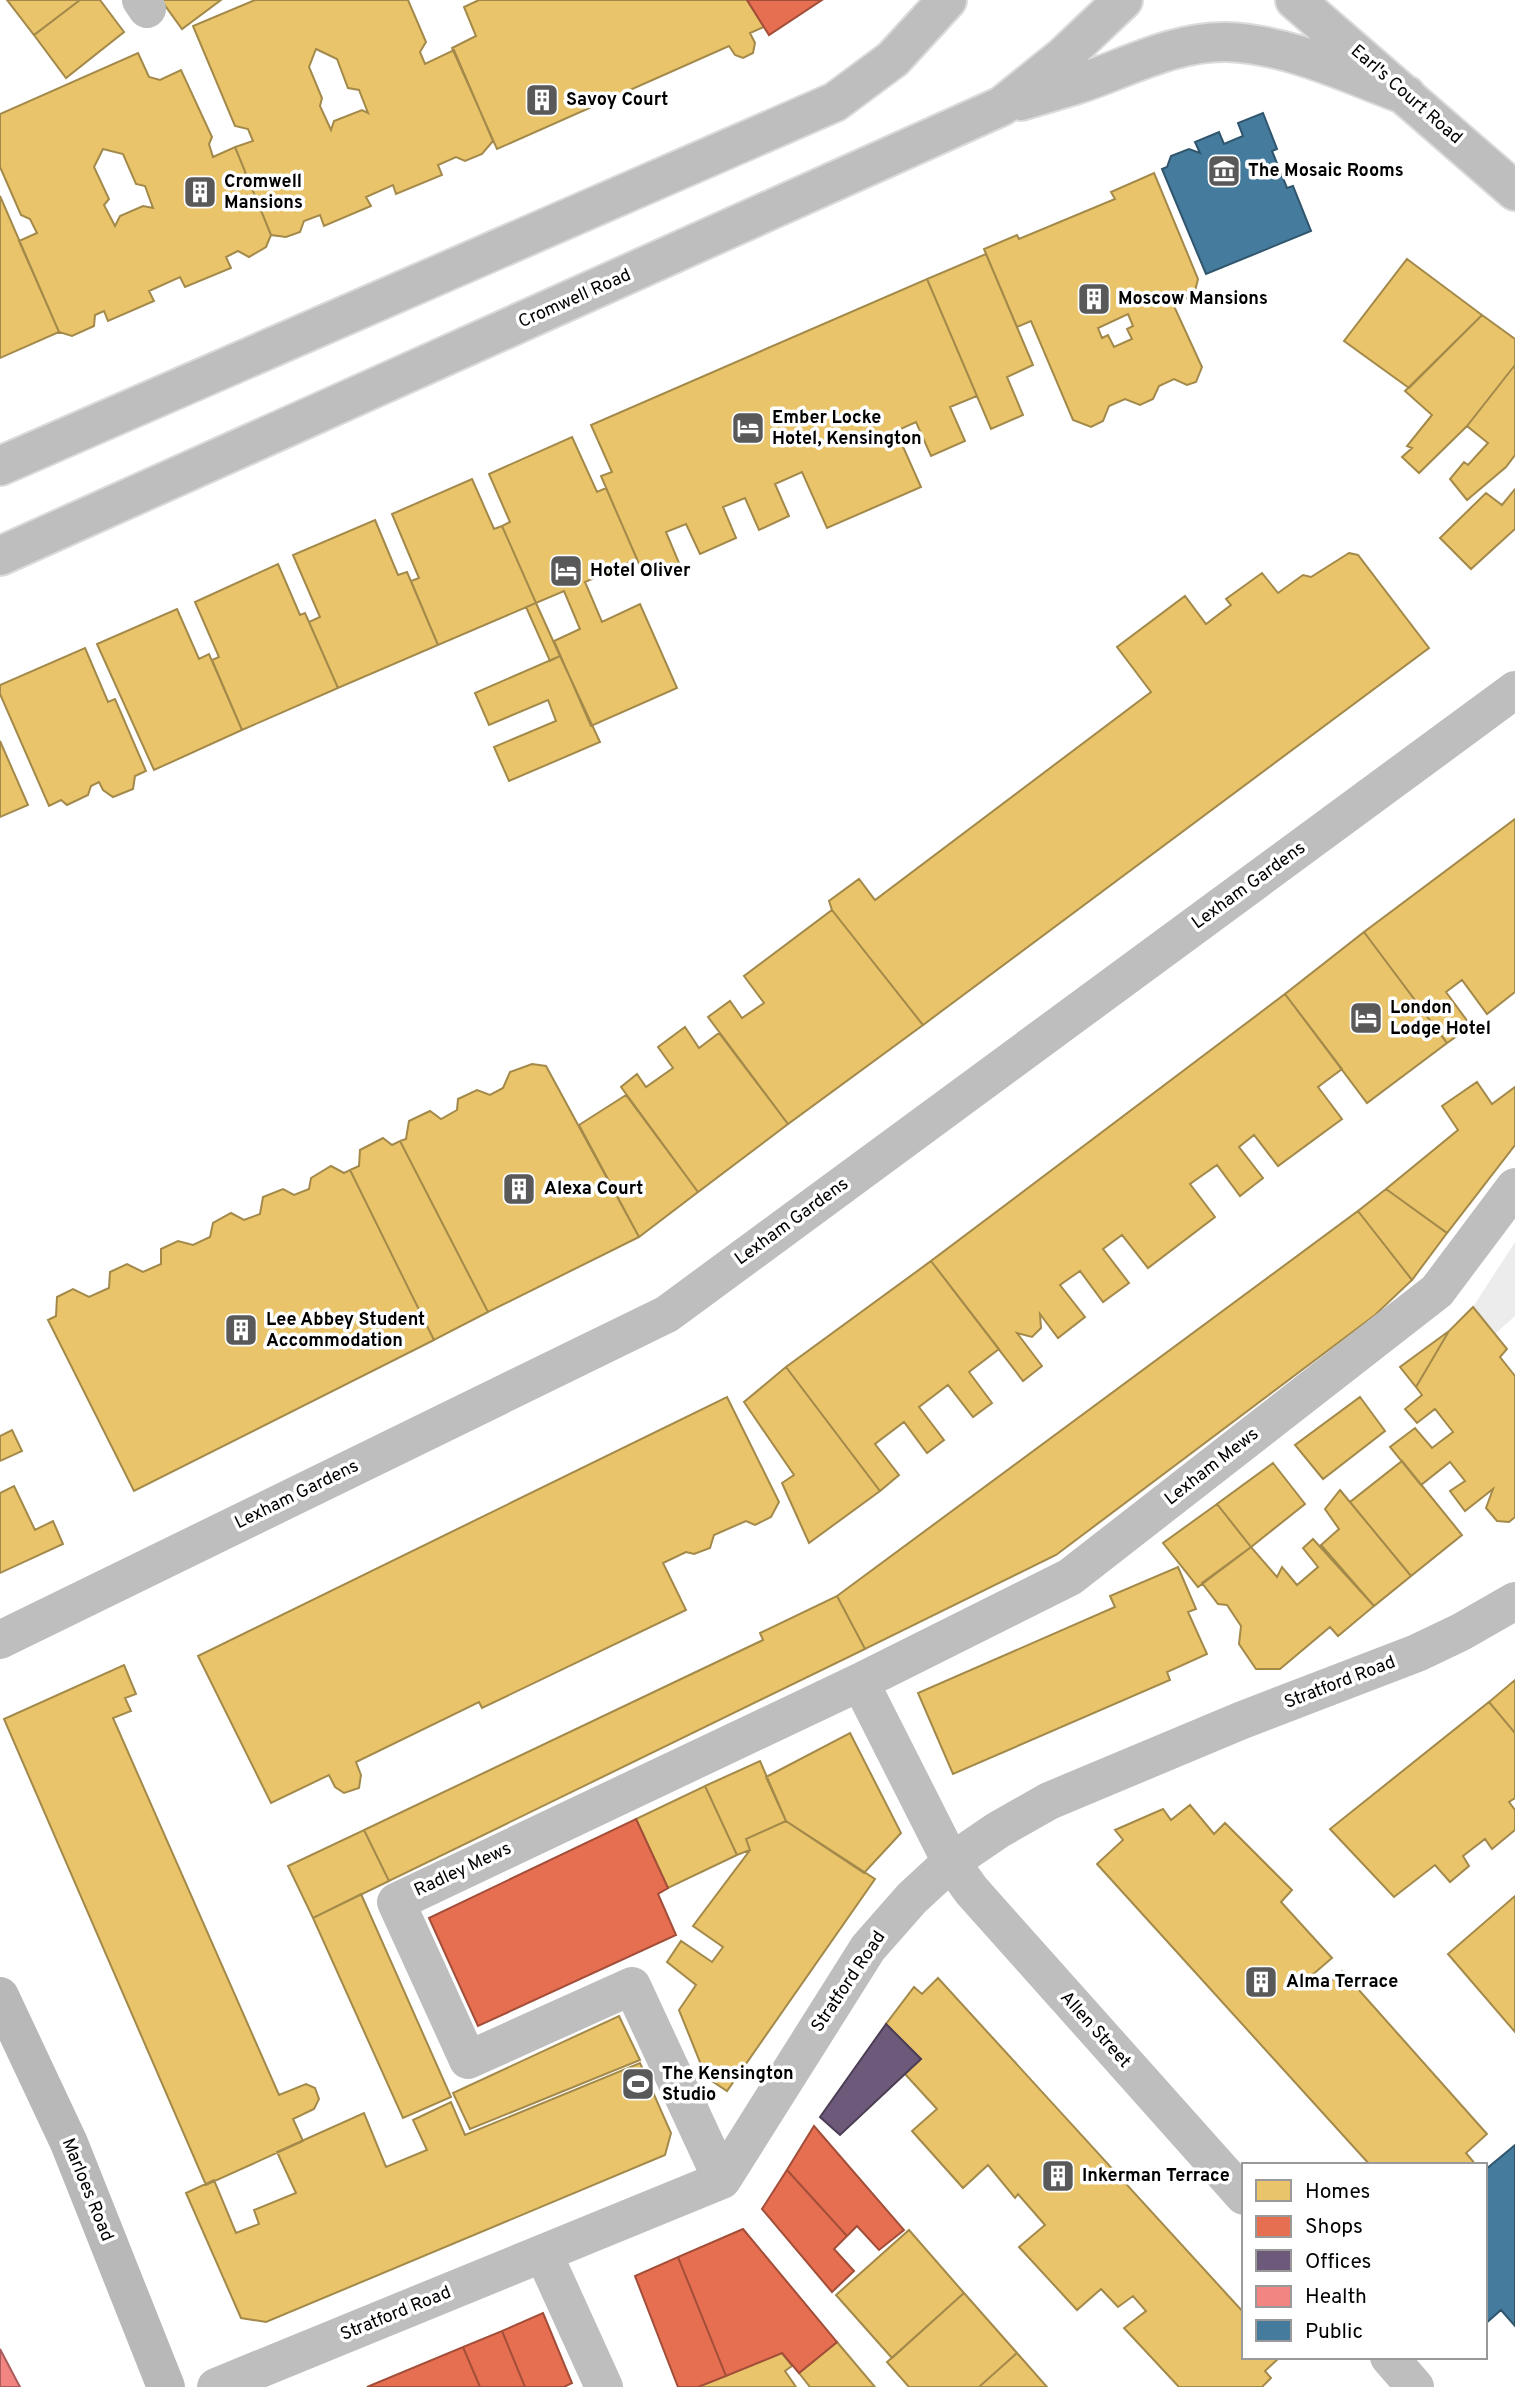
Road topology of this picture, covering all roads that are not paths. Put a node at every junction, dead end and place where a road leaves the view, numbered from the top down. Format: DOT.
graph roads {
  1 [pos="947,0"];
  2 [pos="1123,0"];
  3 [pos="1296,0"];
  4 [pos="1406,94"];
  5 [pos="1002,106"];
  6 [pos="1515,191"];
  7 [pos="0,466"];
  8 [pos="0,556"];
  9 [pos="1515,690"];
  10 [pos="1515,1188"];
  11 [pos="1515,1601"];
  12 [pos="0,1640"];
  13 [pos="860,1682"];
  14 [pos="951,1862"];
  15 [pos="0,1996"];
  16 [pos="722,2180"];
  17 [pos="1242,2194"];
  18 [pos="544,2255"];
  19 [pos="1391,2359"];
  20 [pos="166,2387"];
  21 [pos="216,2387"];
  22 [pos="604,2387"];
  23 [pos="1415,2387"];
  1 -- 7 [label="main road"];
  2 -- 5 [label="main road, Cromwell Road"];
  3 -- 4 [label="main road, Earl's Court Road"];
  4 -- 5 [label="main road"];
  4 -- 6 [label="main road, Earl's Court Road"];
  5 -- 8 [label="main road, Cromwell Road"];
  9 -- 12 [label="main road, Lexham Gardens"];
  10 -- 13 [label="main road, Lexham Mews"];
  11 -- 14 [label="main road, Stratford Road"];
  13 -- 14 [label="main road"];
  13 -- 16 [label="main road, Radley Mews"];
  14 -- 16 [label="main road, Stratford Road"];
  14 -- 17 [label="main road, Allen Street"];
  15 -- 20 [label="street, Marloes Road"];
  16 -- 18 [label="main road, Stratford Road"];
  18 -- 21 [label="main road, Stratford Road"];
  18 -- 22 [label="main road"];
  19 -- 23 [label="main road"];
}
